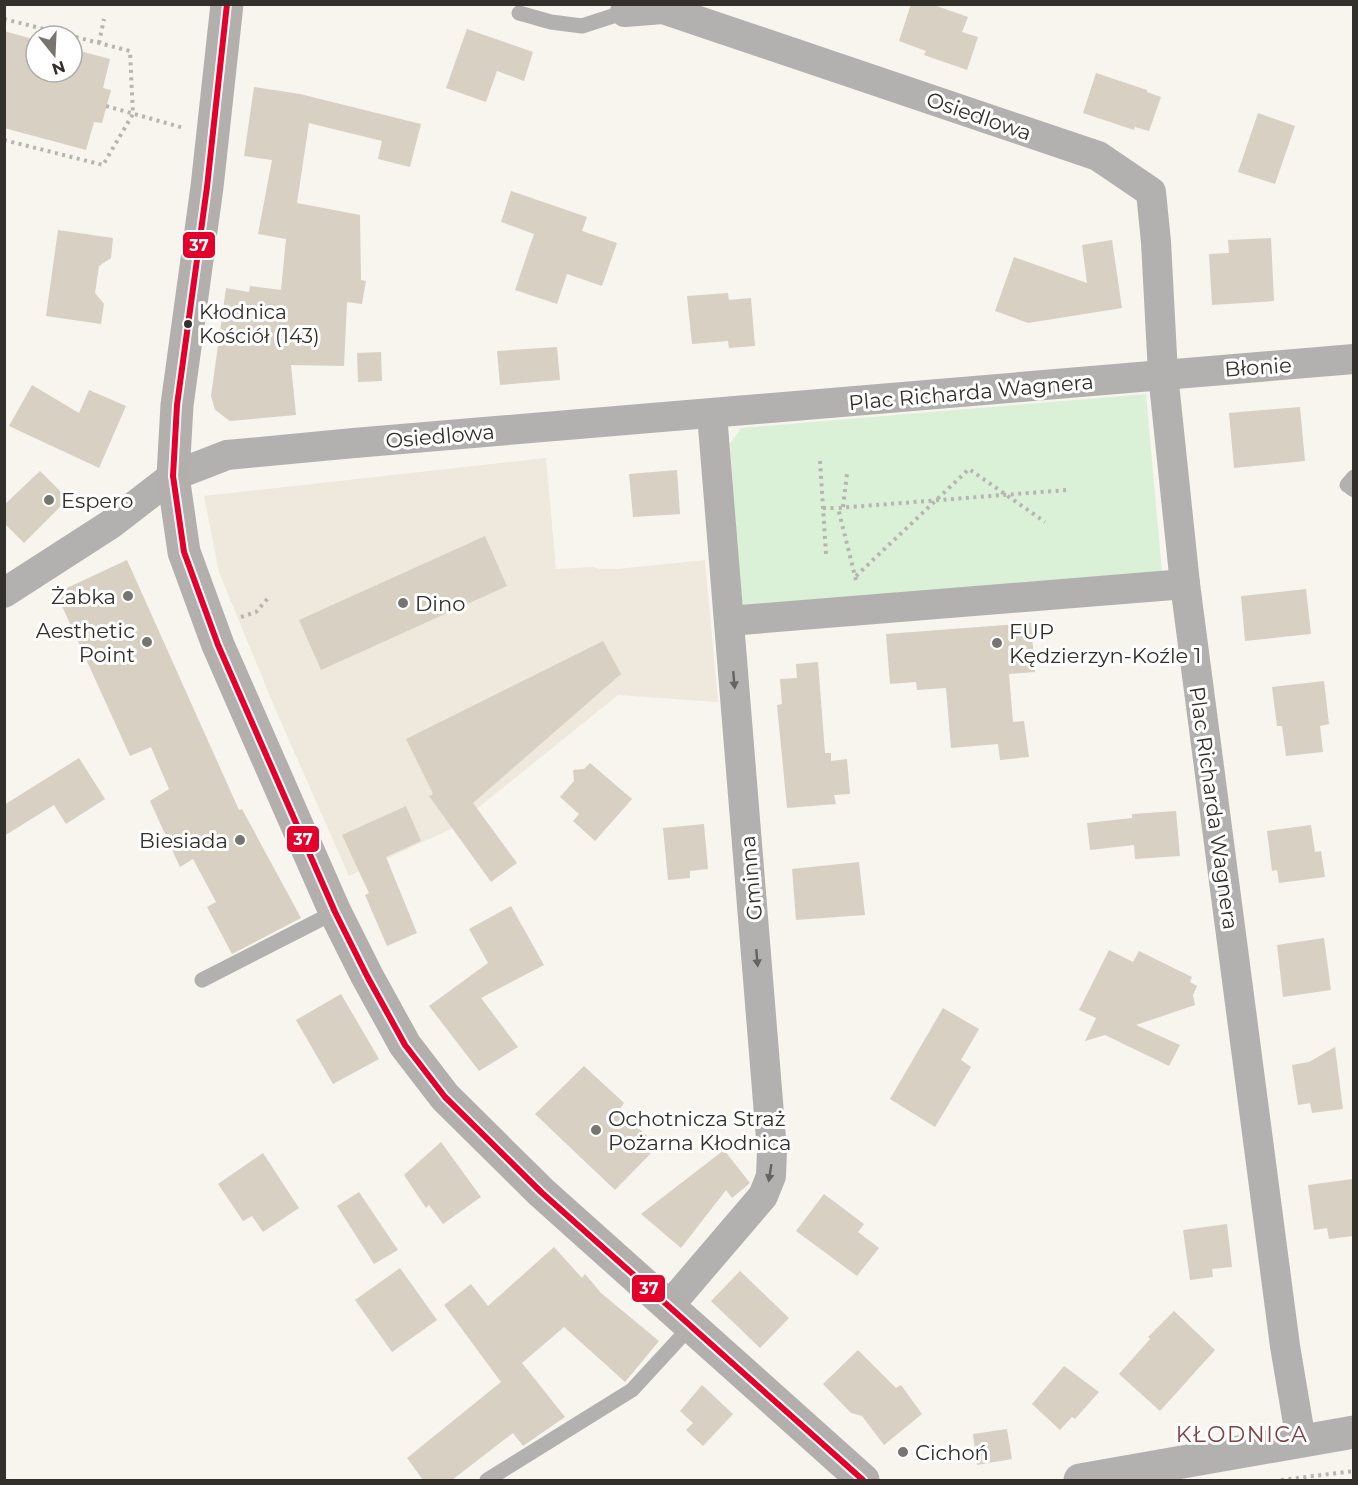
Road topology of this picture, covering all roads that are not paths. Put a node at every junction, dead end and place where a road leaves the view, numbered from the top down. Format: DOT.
graph roads {
  1 [pos="227,4"];
  2 [pos="626,12"];
  3 [pos="519,13"];
  4 [pos="1353,359"];
  5 [pos="1163,374"];
  6 [pos="712,414"];
  7 [pos="173,476"];
  8 [pos="1353,477"];
  9 [pos="1353,490"];
  10 [pos="1185,584"];
  11 [pos="4,593"];
  12 [pos="729,621"];
  13 [pos="335,912"];
  14 [pos="201,980"];
  15 [pos="680,1316"];
  16 [pos="1353,1432"];
  17 [pos="1301,1441"];
  18 [pos="487,1480"];
  19 [pos="863,1480"];
  20 [pos="1080,1480"];
  1 -- 7 [label="main road"];
  2 -- 3 [label="lane"];
  2 -- 5 [label="street, Osiedlowa"];
  4 -- 5 [label="street, Błonie"];
  5 -- 6 [label="street, Plac Richarda Wagnera"];
  5 -- 10 [label="street, Plac Richarda Wagnera"];
  6 -- 7 [label="street, Osiedlowa"];
  6 -- 12 [label="street, Gminna"];
  7 -- 11 [label="street, Osiedlowa"];
  7 -- 13 [label="main road"];
  8 -- 9 [label="lane"];
  10 -- 12 [label="street"];
  10 -- 17 [label="street, Plac Richarda Wagnera"];
  12 -- 15 [label="street, Gminna, one-way"];
  13 -- 14 [label="lane"];
  13 -- 15 [label="main road"];
  15 -- 18 [label="lane"];
  15 -- 19 [label="main road"];
  16 -- 17 [label="street"];
  17 -- 20 [label="street"];
}
